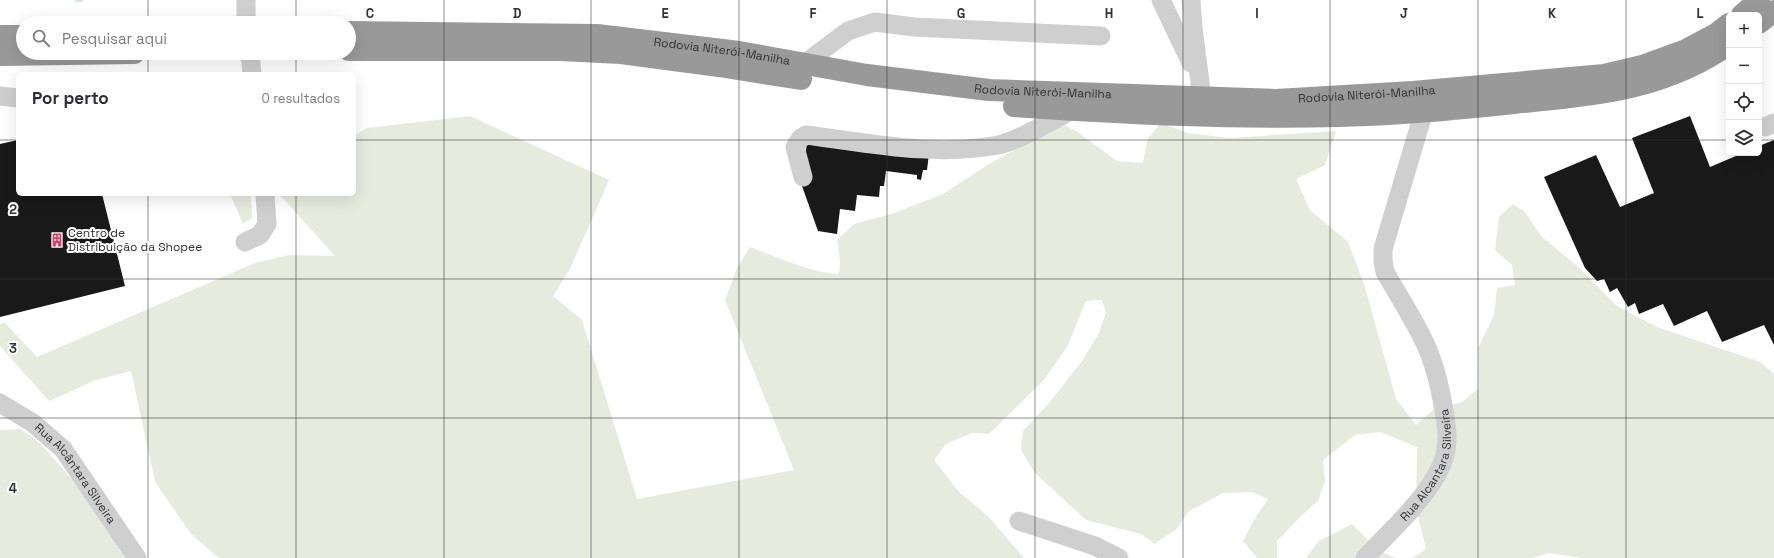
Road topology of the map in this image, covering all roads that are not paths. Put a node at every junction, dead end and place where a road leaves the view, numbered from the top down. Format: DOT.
graph roads {
  1 [pos="246,0"];
  2 [pos="1161,0"];
  3 [pos="1192,0"];
  4 [pos="1759,0"];
  5 [pos="1774,11"];
  6 [pos="1745,12"];
  7 [pos="246,16"];
  8 [pos="1762,21"];
  9 [pos="1726,26"];
  10 [pos="356,32"];
  11 [pos="0,36"];
  12 [pos="16,36"];
  13 [pos="1102,36"];
  14 [pos="1726,46"];
  15 [pos="356,50"];
  16 [pos="0,55"];
  17 [pos="16,55"];
  18 [pos="251,60"];
  19 [pos="804,64"];
  20 [pos="252,72"];
  21 [pos="1201,90"];
  22 [pos="0,96"];
  23 [pos="16,98"];
  24 [pos="1072,110"];
  25 [pos="1424,111"];
  26 [pos="803,177"];
  27 [pos="265,196"];
  28 [pos="245,242"];
  29 [pos="0,403"];
  30 [pos="1019,521"];
  31 [pos="137,558"];
  32 [pos="1119,558"];
  33 [pos="1365,558"];
  1 -- 7 [label="street"];
  2 -- 21 [label="street"];
  3 -- 21 [label="street"];
  4 -- 6 [label="highway"];
  5 -- 8 [label="highway"];
  9 -- 21 [label="highway, Rodovia Niterói-Manilha"];
  10 -- 19 [label="highway, Rodovia Niterói-Manilha"];
  11 -- 12 [label="highway"];
  13 -- 19 [label="street"];
  14 -- 25 [label="highway, Rodovia Niterói-Manilha"];
  15 -- 24 [label="highway, Rodovia Niterói-Manilha"];
  16 -- 17 [label="highway"];
  18 -- 20 [label="street"];
  19 -- 21 [label="highway, Rodovia Niterói-Manilha"];
  22 -- 23 [label="street"];
  24 -- 25 [label="highway, Rodovia Niterói-Manilha"];
  24 -- 26 [label="street"];
  25 -- 33 [label="street, Rua Alcantara Silveira"];
  27 -- 28 [label="street"];
  29 -- 31 [label="street, Rua Alcântara Silveira"];
  30 -- 32 [label="street"];
}
